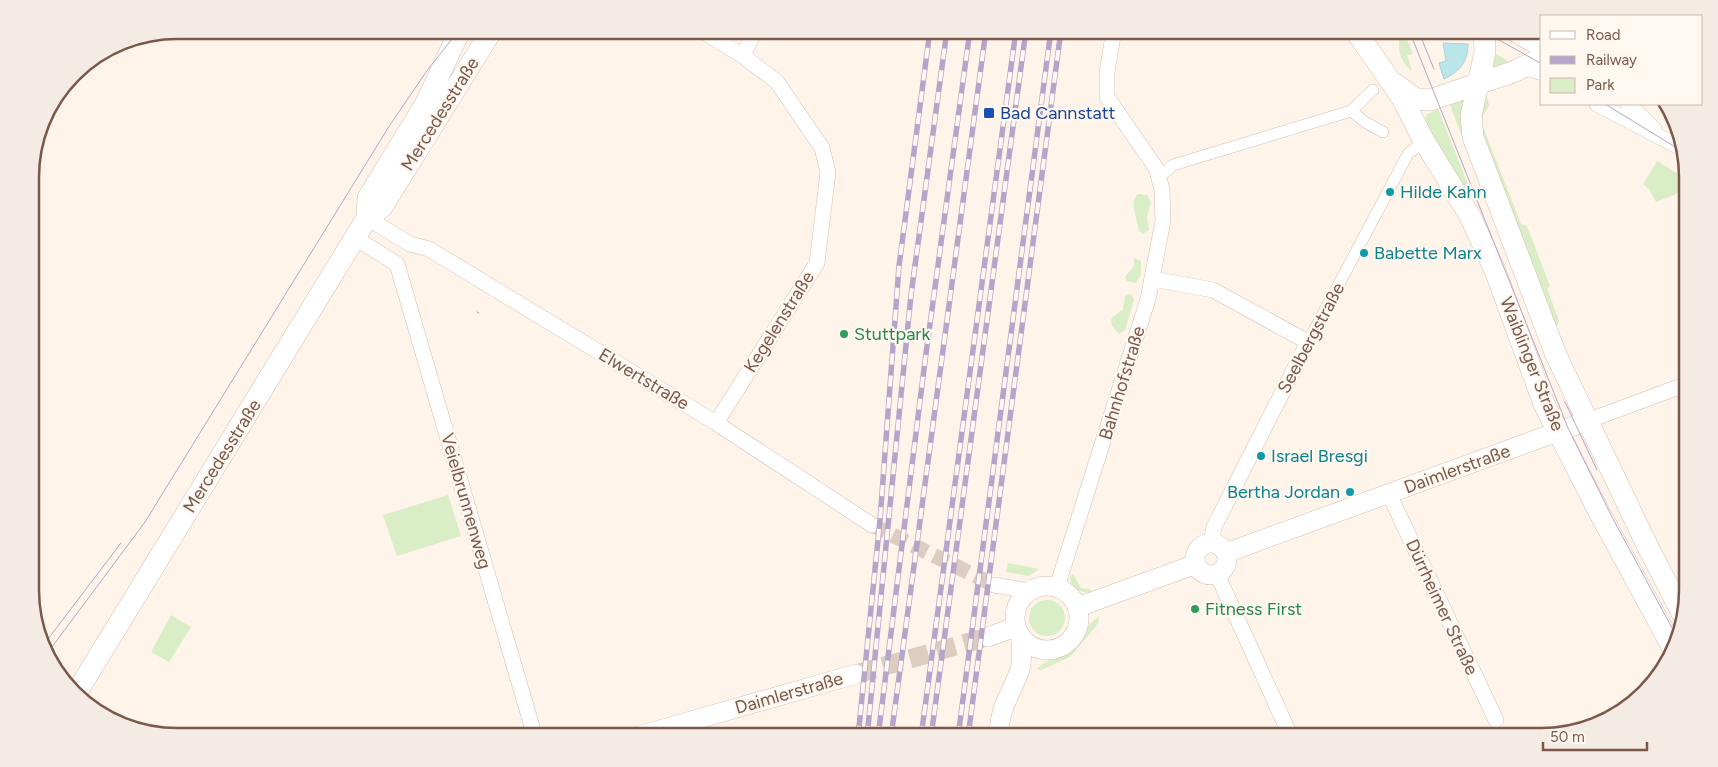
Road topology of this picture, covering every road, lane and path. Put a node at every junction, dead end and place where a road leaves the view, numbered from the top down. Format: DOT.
graph roads {
  1 [pos="456,39"];
  2 [pos="486,39"];
  3 [pos="716,39"];
  4 [pos="751,39"];
  5 [pos="1112,39"];
  6 [pos="1359,39"];
  7 [pos="1484,39"];
  8 [pos="1529,39"];
  9 [pos="1540,46"];
  10 [pos="744,56"];
  11 [pos="1536,66"];
  12 [pos="1381,84"];
  13 [pos="1476,84"];
  14 [pos="1600,105"];
  15 [pos="1629,105"];
  16 [pos="1351,110"];
  17 [pos="1384,132"];
  18 [pos="1661,136"];
  19 [pos="1424,141"];
  20 [pos="1676,145"];
  21 [pos="1162,174"];
  22 [pos="367,218"];
  23 [pos="355,238"];
  24 [pos="410,244"];
  25 [pos="398,264"];
  26 [pos="1153,279"];
  27 [pos="1308,342"];
  28 [pos="1679,387"];
  29 [pos="1587,421"];
  30 [pos="716,423"];
  31 [pos="1558,432"];
  32 [pos="1389,494"];
  33 [pos="872,525"];
  34 [pos="1219,548"];
  35 [pos="1196,564"];
  36 [pos="1217,574"];
  37 [pos="994,585"];
  38 [pos="1058,587"];
  39 [pos="1029,591"];
  40 [pos="1678,606"];
  41 [pos="1078,607"];
  42 [pos="1019,632"];
  43 [pos="988,636"];
  44 [pos="1670,642"];
  45 [pos="1049,650"];
  46 [pos="1020,668"];
  47 [pos="856,674"];
  48 [pos="79,688"];
  49 [pos="1496,720"];
  50 [pos="532,728"];
  51 [pos="667,728"];
  52 [pos="999,728"];
  53 [pos="1288,728"];
  1 -- 22 [label="main road, Mercedesstraße"];
  2 -- 22 [label="main road, Mercedesstraße"];
  3 -- 10 [label="street, Kegelenstraße"];
  4 -- 10 [label="street"];
  5 -- 21 [label="street, Bahnhofstraße"];
  6 -- 12 [label="main road, Waiblinger Straße"];
  7 -- 13 [label="main road, Waiblinger Straße"];
  8 -- 9 [label="main road"];
  10 -- 30 [label="street, Kegelenstraße"];
  11 -- 13 [label="main road"];
  12 -- 13 [label="main road"];
  12 -- 16 [label="street"];
  12 -- 19 [label="main road, Waiblinger Straße"];
  13 -- 29 [label="main road, Waiblinger Straße"];
  14 -- 18 [label="street"];
  15 -- 18 [label="street"];
  16 -- 17 [label="street"];
  16 -- 21 [label="street"];
  18 -- 20 [label="street"];
  19 -- 27 [label="street, Seelbergstraße"];
  19 -- 31 [label="main road, Waiblinger Straße"];
  21 -- 26 [label="street, Bahnhofstraße"];
  22 -- 23 [label="main road, Mercedesstraße"];
  22 -- 24 [label="street, Elwertstraße"];
  23 -- 25 [label="street"];
  23 -- 48 [label="main road, Mercedesstraße"];
  24 -- 25 [label="street"];
  24 -- 30 [label="street, Elwertstraße"];
  25 -- 50 [label="street, Veielbrunnenweg"];
  26 -- 27 [label="street"];
  26 -- 38 [label="street, Bahnhofstraße"];
  27 -- 34 [label="street, Seelbergstraße"];
  28 -- 29 [label="street, Daimlerstraße"];
  29 -- 31 [label="street, Daimlerstraße"];
  29 -- 40 [label="main road, Waiblinger Straße"];
  30 -- 33 [label="street, Elwertstraße"];
  31 -- 32 [label="street, Daimlerstraße"];
  31 -- 44 [label="main road, Waiblinger Straße"];
  32 -- 34 [label="street, Daimlerstraße"];
  32 -- 49 [label="street, Dürrheimer Straße"];
  34 -- 35 [label="street"];
  34 -- 36 [label="street"];
  35 -- 36 [label="street"];
  35 -- 41 [label="street"];
  36 -- 53 [label="street"];
  37 -- 39 [label="street"];
  38 -- 39 [label="street"];
  38 -- 41 [label="street"];
  39 -- 42 [label="street"];
  41 -- 45 [label="street"];
  42 -- 43 [label="street"];
  42 -- 45 [label="street"];
  42 -- 46 [label="street"];
  45 -- 46 [label="street"];
  46 -- 52 [label="street"];
  47 -- 51 [label="street, Daimlerstraße"];
}
